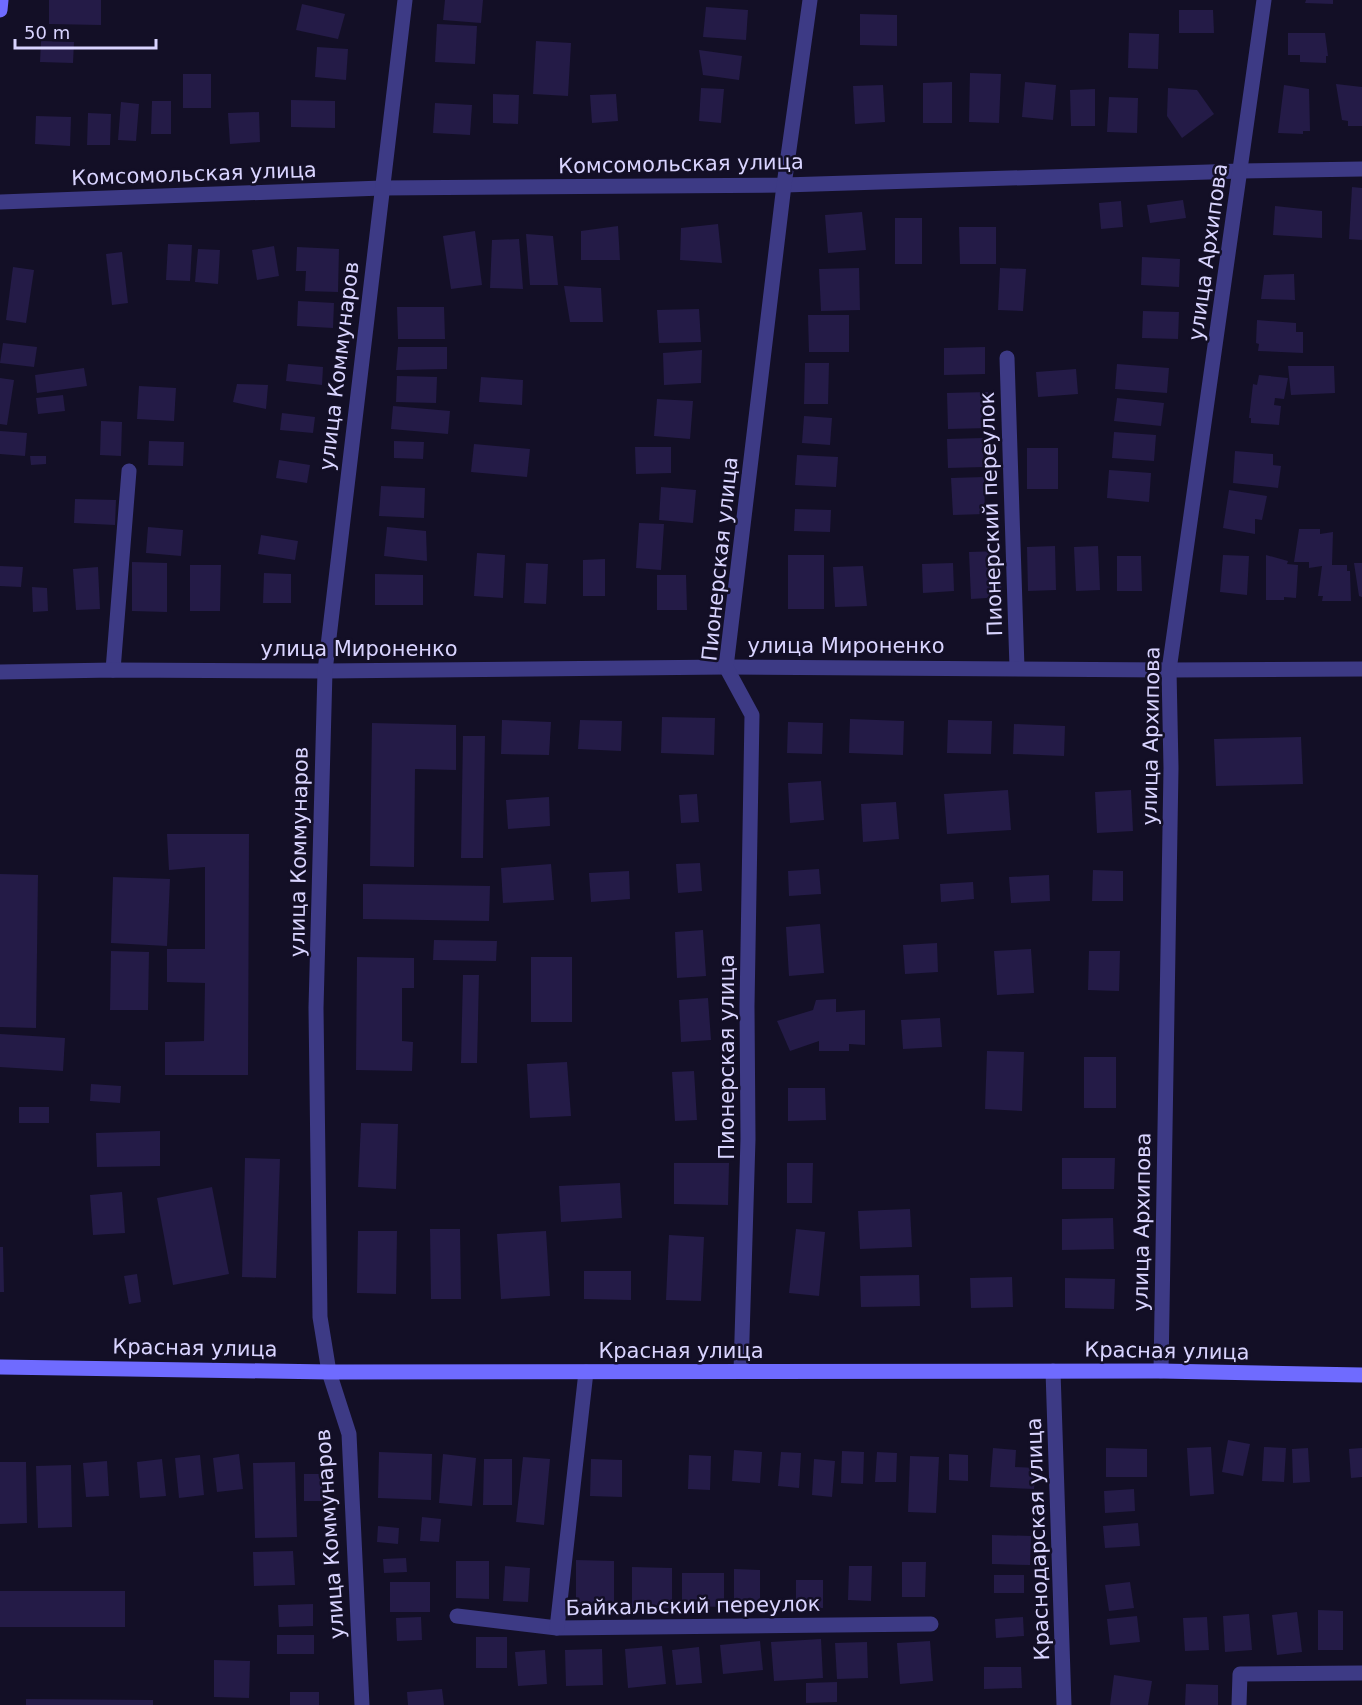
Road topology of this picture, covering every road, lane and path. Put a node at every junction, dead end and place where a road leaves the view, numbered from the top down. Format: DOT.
graph roads {
  1 [pos="1,0"];
  2 [pos="405,0"];
  3 [pos="810,0"];
  4 [pos="1264,0"];
  5 [pos="0,10"];
  6 [pos="1362,169"];
  7 [pos="1241,171"];
  8 [pos="784,185"];
  9 [pos="382,188"];
  10 [pos="0,202"];
  11 [pos="1007,358"];
  12 [pos="129,471"];
  13 [pos="726,667"];
  14 [pos="1017,668"];
  15 [pos="1362,669"];
  16 [pos="113,670"];
  17 [pos="1169,670"];
  18 [pos="325,671"];
  19 [pos="0,672"];
  20 [pos="0,1367"];
  21 [pos="741,1371"];
  22 [pos="1053,1371"];
  23 [pos="1161,1371"];
  24 [pos="329,1372"];
  25 [pos="586,1372"];
  26 [pos="1362,1375"];
  27 [pos="457,1616"];
  28 [pos="931,1624"];
  29 [pos="557,1628"];
  30 [pos="1362,1673"];
  31 [pos="362,1705"];
  32 [pos="1064,1705"];
  33 [pos="1239,1705"];
  1 -- 5 [label="main road"];
  2 -- 9 [label="street, улица Коммунаров"];
  3 -- 8 [label="street, Пионерская улица"];
  4 -- 7 [label="street, улица Архипова"];
  6 -- 7 [label="street, Комсомольская улица"];
  7 -- 8 [label="street, Комсомольская улица"];
  7 -- 17 [label="street, улица Архипова"];
  8 -- 9 [label="street, Комсомольская улица"];
  8 -- 13 [label="street, Пионерская улица"];
  9 -- 10 [label="street, Комсомольская улица"];
  9 -- 18 [label="street, улица Коммунаров"];
  11 -- 14 [label="street, Пионерский переулок"];
  12 -- 16 [label="street"];
  13 -- 14 [label="street, улица Мироненко"];
  13 -- 18 [label="street, улица Мироненко"];
  13 -- 21 [label="street, Пионерская улица"];
  14 -- 17 [label="street, улица Мироненко"];
  15 -- 17 [label="street, улица Мироненко"];
  16 -- 18 [label="street, улица Мироненко"];
  16 -- 19 [label="street, улица Мироненко"];
  17 -- 23 [label="street, улица Архипова"];
  18 -- 24 [label="street, улица Коммунаров"];
  20 -- 24 [label="main road, Красная улица"];
  21 -- 22 [label="main road, Красная улица"];
  21 -- 25 [label="main road, Красная улица"];
  22 -- 23 [label="main road, Красная улица"];
  22 -- 32 [label="street, Краснодарская улица"];
  23 -- 26 [label="main road, Красная улица"];
  24 -- 25 [label="main road, Красная улица"];
  24 -- 31 [label="street, улица Коммунаров"];
  25 -- 29 [label="street"];
  27 -- 29 [label="street, Байкальский переулок"];
  28 -- 29 [label="street, Байкальский переулок"];
  30 -- 33 [label="street"];
}
